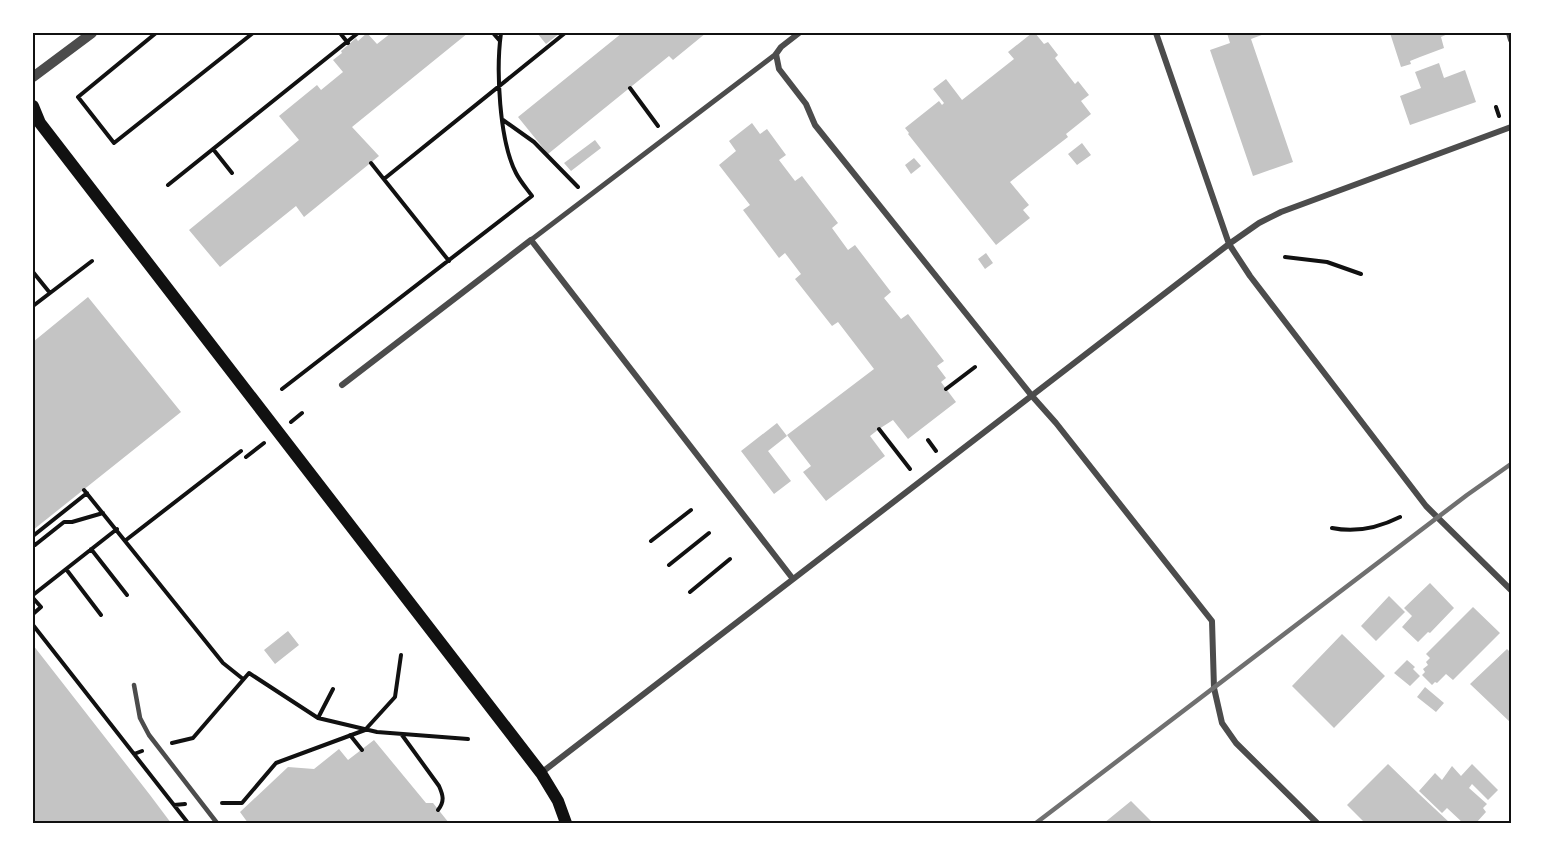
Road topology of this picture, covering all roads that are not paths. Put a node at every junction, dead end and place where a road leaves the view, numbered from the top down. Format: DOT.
graph roads {
  1 [pos="92,33"];
  2 [pos="800,33"];
  3 [pos="1156,33"];
  4 [pos="1509,33"];
  5 [pos="1511,40"];
  6 [pos="776,54"];
  7 [pos="33,77"];
  8 [pos="33,106"];
  9 [pos="1511,127"];
  10 [pos="531,240"];
  11 [pos="1229,244"];
  12 [pos="342,385"];
  13 [pos="1032,396"];
  14 [pos="793,579"];
  15 [pos="1511,590"];
  16 [pos="134,685"];
  17 [pos="541,773"];
  18 [pos="216,823"];
  19 [pos="566,823"];
  20 [pos="1317,823"];
  1 -- 7 [label="street"];
  2 -- 6 [label="street"];
  3 -- 11 [label="street"];
  4 -- 5 [label="street"];
  6 -- 10 [label="street"];
  6 -- 13 [label="street"];
  8 -- 17 [label="main road"];
  9 -- 11 [label="street"];
  10 -- 12 [label="street"];
  10 -- 14 [label="street"];
  11 -- 13 [label="street"];
  11 -- 15 [label="street"];
  13 -- 14 [label="street"];
  13 -- 20 [label="street"];
  14 -- 17 [label="street"];
  16 -- 18 [label="lane"];
  17 -- 19 [label="main road"];
}
